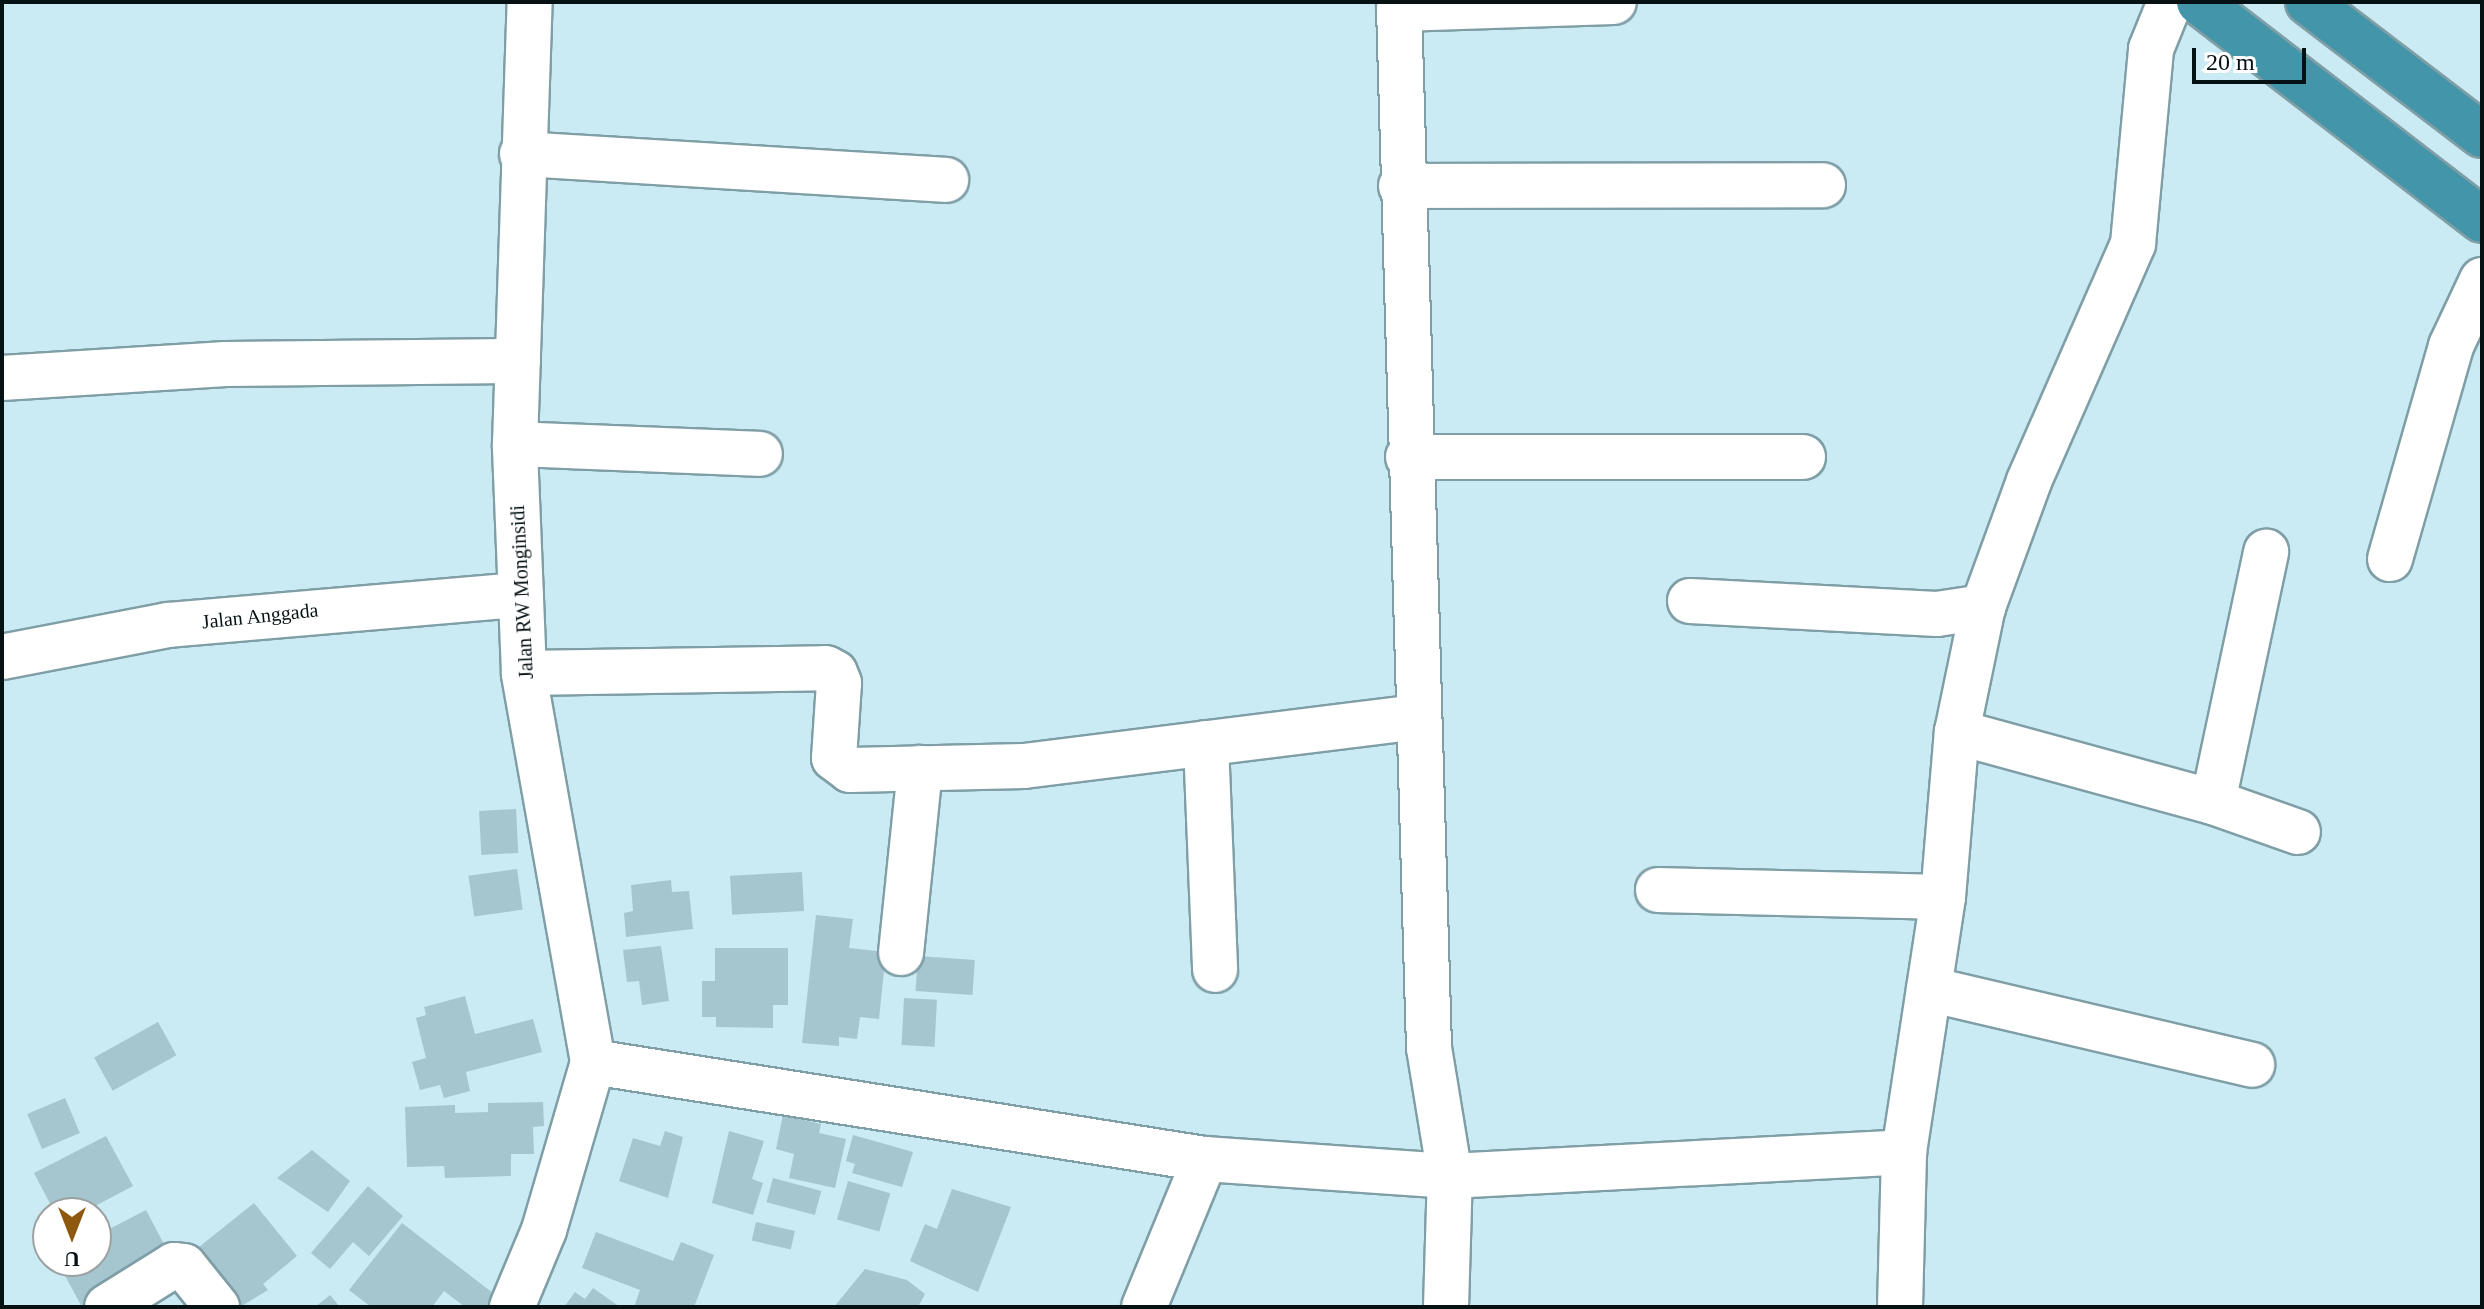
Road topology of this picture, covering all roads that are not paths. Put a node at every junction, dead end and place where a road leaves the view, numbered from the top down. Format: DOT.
graph roads {
  1 [pos="530,2"];
  2 [pos="1614,2"];
  3 [pos="2170,2"];
  4 [pos="2199,2"];
  5 [pos="2308,2"];
  6 [pos="2482,135"];
  7 [pos="522,154"];
  8 [pos="946,180"];
  9 [pos="1823,185"];
  10 [pos="1401,186"];
  11 [pos="2482,220"];
  12 [pos="2482,280"];
  13 [pos="518,361"];
  14 [pos="2,378"];
  15 [pos="515,444"];
  16 [pos="760,454"];
  17 [pos="1408,457"];
  18 [pos="1803,457"];
  19 [pos="2266,552"];
  20 [pos="2390,559"];
  21 [pos="521,595"];
  22 [pos="1690,601"];
  23 [pos="1983,607"];
  24 [pos="2,657"];
  25 [pos="524,673"];
  26 [pos="1417,717"];
  27 [pos="1957,732"];
  28 [pos="1206,743"];
  29 [pos="920,768"];
  30 [pos="2213,802"];
  31 [pos="2298,832"];
  32 [pos="1658,890"];
  33 [pos="1943,897"];
  34 [pos="901,953"];
  35 [pos="1215,970"];
  36 [pos="1929,989"];
  37 [pos="593,1062"];
  38 [pos="2252,1065"];
  39 [pos="1904,1152"];
  40 [pos="1205,1159"];
  41 [pos="1450,1176"];
  42 [pos="107,1307"];
  43 [pos="217,1307"];
  44 [pos="512,1307"];
  45 [pos="1144,1307"];
  46 [pos="1446,1307"];
  47 [pos="1900,1307"];
  1 -- 7 [label="street, Jalan RW Monginsidi"];
  2 -- 10 [label="street"];
  3 -- 23 [label="street"];
  4 -- 11 [label="highway"];
  5 -- 6 [label="highway"];
  7 -- 8 [label="street"];
  7 -- 13 [label="street, Jalan RW Monginsidi"];
  9 -- 10 [label="street"];
  10 -- 17 [label="street"];
  12 -- 20 [label="street"];
  13 -- 14 [label="street"];
  13 -- 15 [label="street, Jalan RW Monginsidi"];
  15 -- 16 [label="street"];
  15 -- 21 [label="street, Jalan RW Monginsidi"];
  17 -- 18 [label="street"];
  17 -- 26 [label="street"];
  19 -- 30 [label="street"];
  21 -- 24 [label="street, Jalan Anggada"];
  21 -- 25 [label="street, Jalan RW Monginsidi"];
  22 -- 23 [label="street"];
  23 -- 27 [label="street"];
  25 -- 29 [label="street"];
  25 -- 37 [label="street, Jalan RW Monginsidi"];
  26 -- 28 [label="street"];
  26 -- 41 [label="street"];
  27 -- 30 [label="street"];
  27 -- 33 [label="street"];
  28 -- 29 [label="street"];
  28 -- 35 [label="street"];
  29 -- 34 [label="street"];
  30 -- 31 [label="street"];
  32 -- 33 [label="street"];
  33 -- 36 [label="street"];
  36 -- 38 [label="street"];
  36 -- 39 [label="street"];
  37 -- 40 [label="street"];
  37 -- 44 [label="street, Jalan RW Monginsidi"];
  39 -- 41 [label="street"];
  39 -- 47 [label="street"];
  40 -- 41 [label="street"];
  40 -- 45 [label="street"];
  41 -- 46 [label="street"];
  42 -- 43 [label="street"];
}
